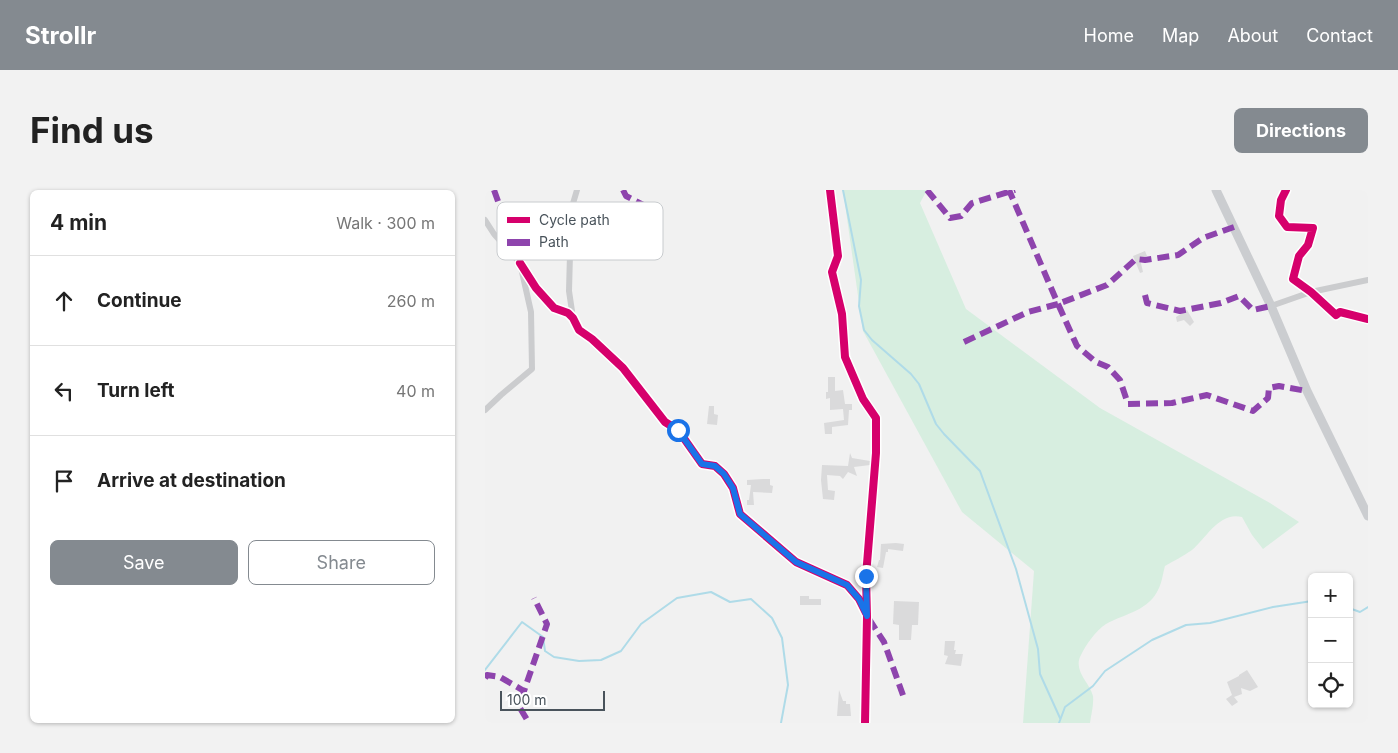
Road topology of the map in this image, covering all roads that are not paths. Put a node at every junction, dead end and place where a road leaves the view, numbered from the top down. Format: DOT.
graph roads {
  1 [pos="829,190"];
  2 [pos="1216,190"];
  3 [pos="1286,190"];
  4 [pos="485,220"];
  5 [pos="497,237"];
  6 [pos="570,260"];
  7 [pos="520,262"];
  8 [pos="1368,280"];
  9 [pos="1311,292"];
  10 [pos="1271,306"];
  11 [pos="573,318"];
  12 [pos="1368,318"];
  13 [pos="485,410"];
  14 [pos="1368,516"];
  15 [pos="867,616"];
  16 [pos="865,723"];
  1 -- 15 [label="street"];
  2 -- 10 [label="main road"];
  3 -- 9 [label="street"];
  4 -- 5 [label="street"];
  6 -- 11 [label="street"];
  7 -- 11 [label="street"];
  7 -- 13 [label="street"];
  8 -- 9 [label="street"];
  9 -- 10 [label="street"];
  9 -- 12 [label="street"];
  10 -- 14 [label="main road"];
  11 -- 15 [label="street"];
  15 -- 16 [label="street"];
}
